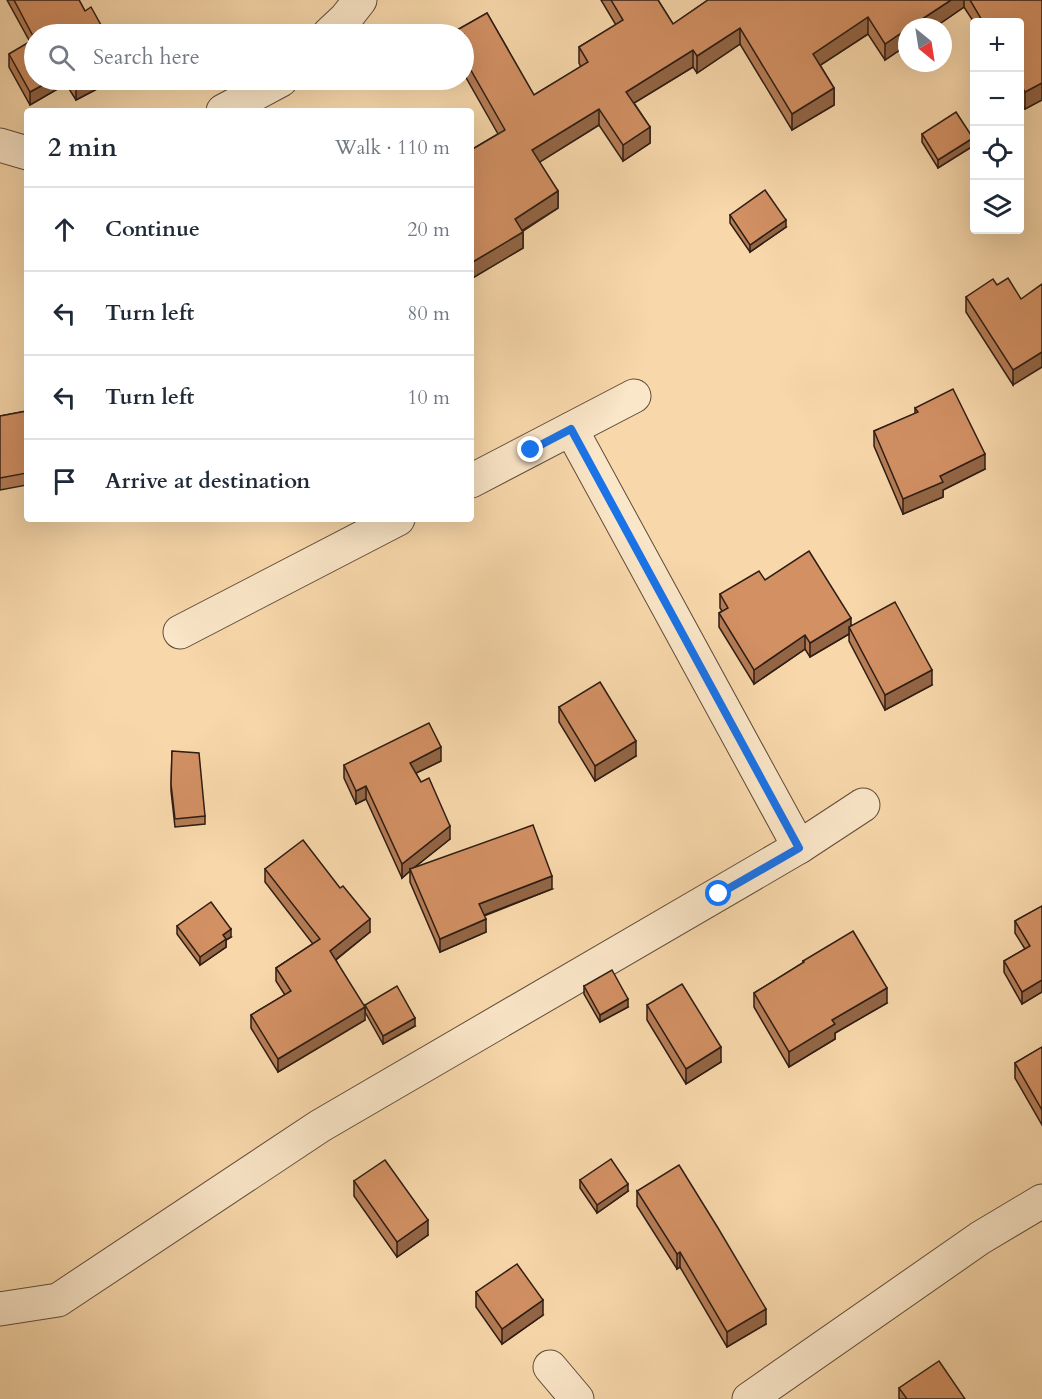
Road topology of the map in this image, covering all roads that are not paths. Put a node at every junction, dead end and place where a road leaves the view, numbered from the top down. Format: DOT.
graph roads {
  1 [pos="360,0"];
  2 [pos="340,24"];
  3 [pos="262,90"];
  4 [pos="229,108"];
  5 [pos="0,145"];
  6 [pos="24,152"];
  7 [pos="634,396"];
  8 [pos="571,429"];
  9 [pos="474,479"];
  10 [pos="392,522"];
  11 [pos="180,632"];
  12 [pos="863,805"];
  13 [pos="799,848"];
  14 [pos="1042,1201"];
  15 [pos="0,1309"];
  16 [pos="550,1367"];
  17 [pos="576,1399"];
  18 [pos="749,1399"];
  1 -- 2 [label="street"];
  3 -- 4 [label="street"];
  5 -- 6 [label="street"];
  7 -- 8 [label="street"];
  8 -- 9 [label="street"];
  8 -- 13 [label="street"];
  10 -- 11 [label="street"];
  12 -- 13 [label="street"];
  13 -- 15 [label="street"];
  14 -- 18 [label="street"];
  16 -- 17 [label="street"];
}
